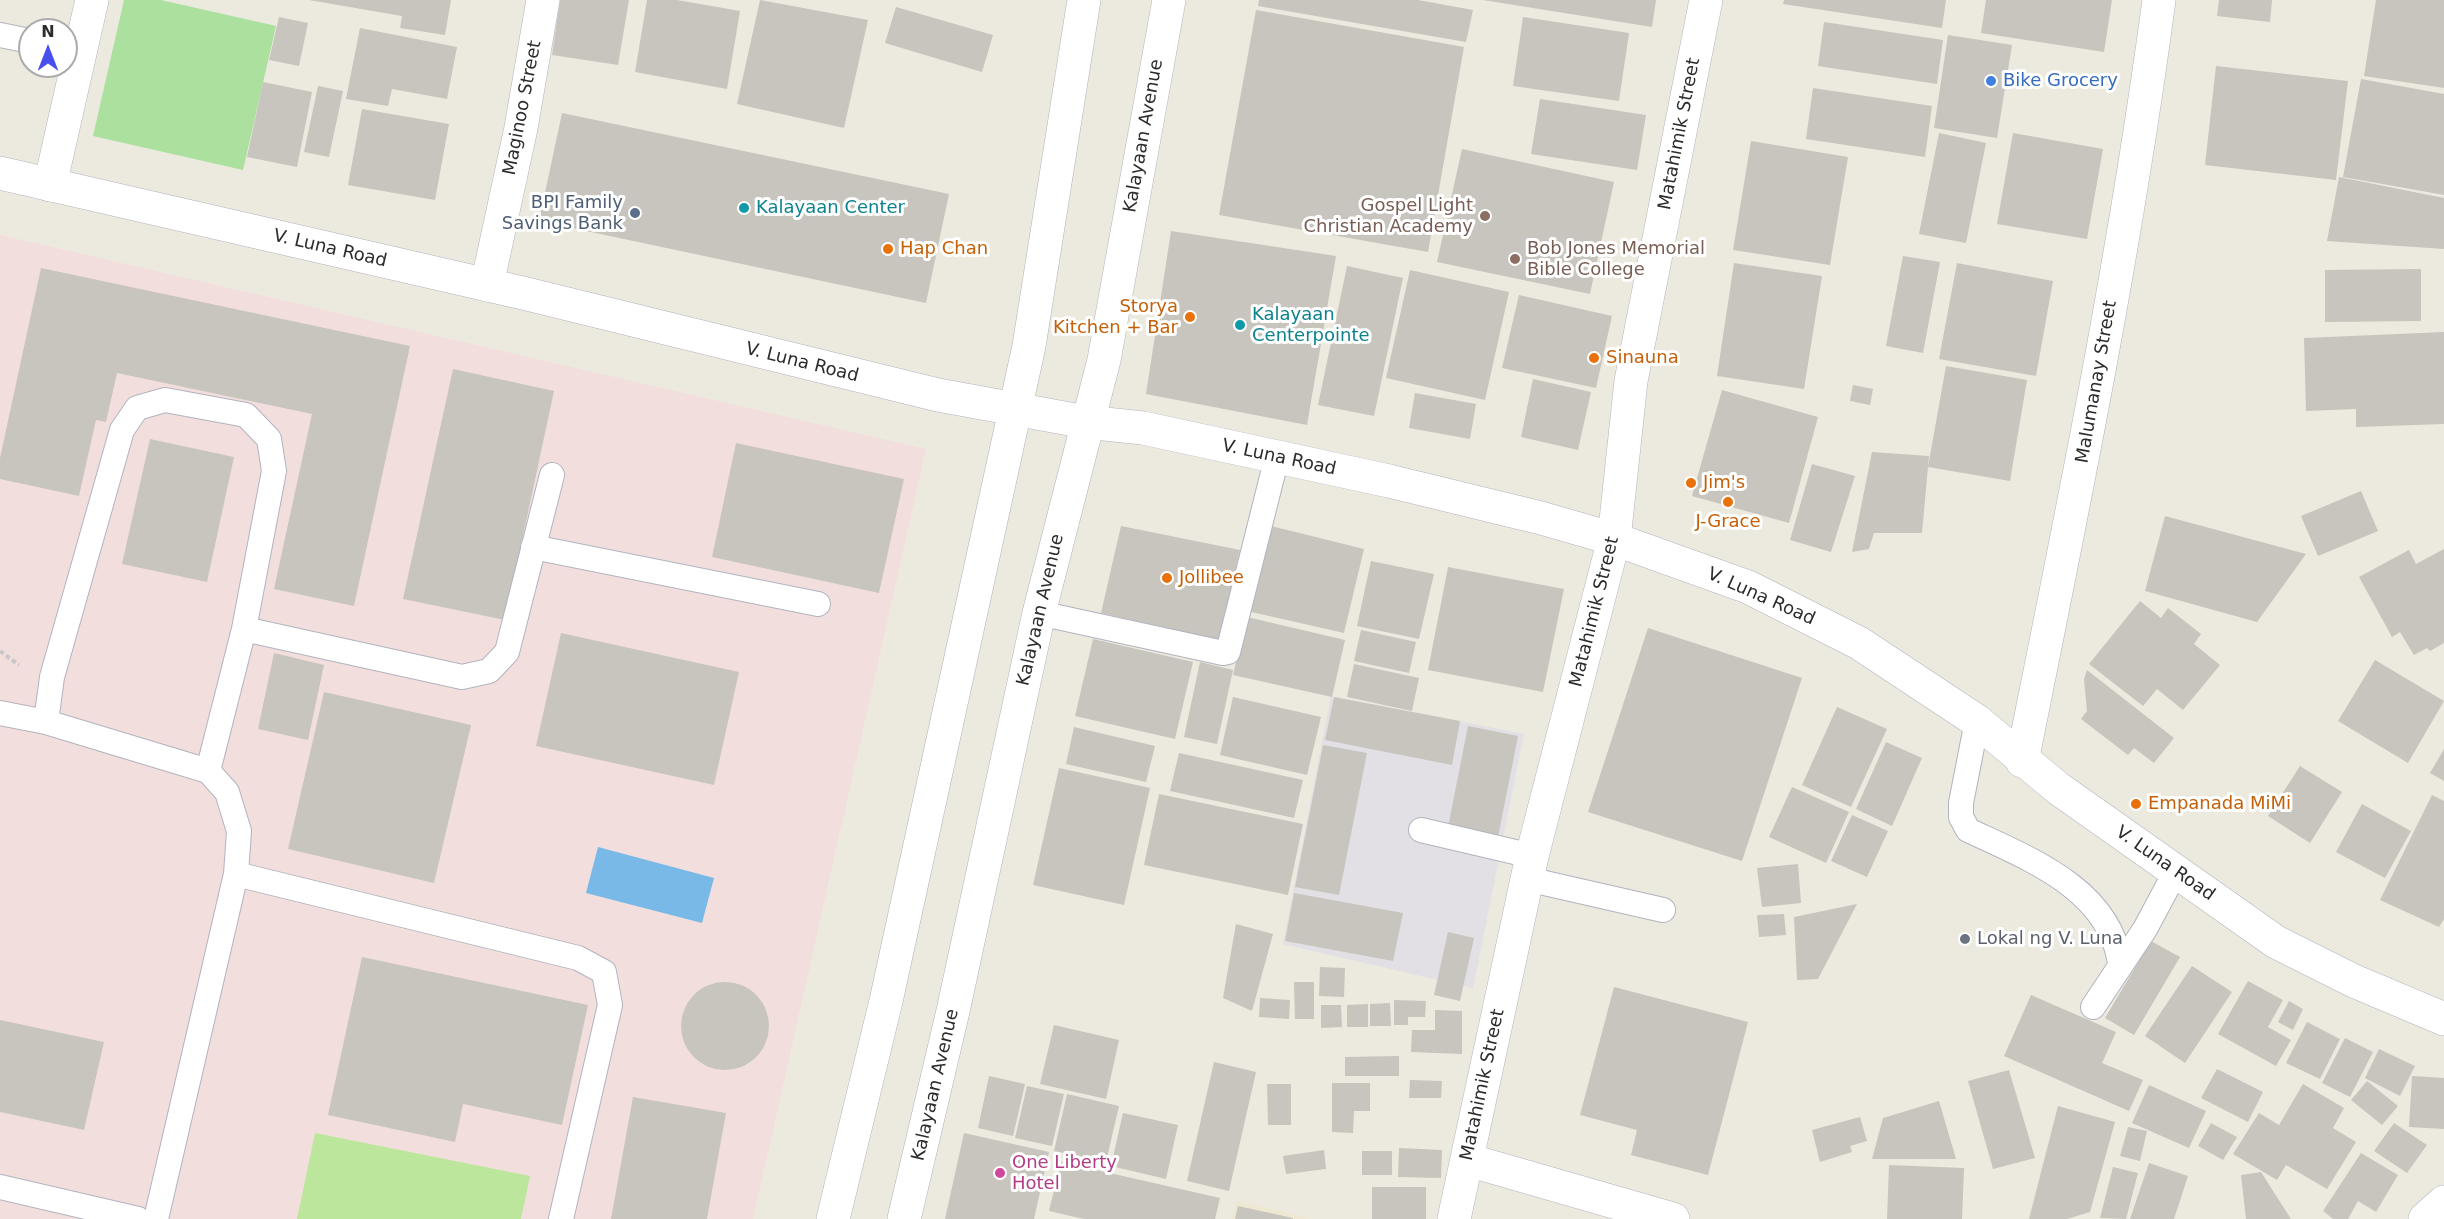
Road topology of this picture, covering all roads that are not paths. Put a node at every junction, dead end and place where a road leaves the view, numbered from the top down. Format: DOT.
graph roads {
  1 [pos="92,0"];
  2 [pos="543,0"];
  3 [pos="1084,0"];
  4 [pos="1169,0"];
  5 [pos="1706,0"];
  6 [pos="2159,0"];
  7 [pos="0,35"];
  8 [pos="78,38"];
  9 [pos="18,39"];
  10 [pos="69,78"];
  11 [pos="0,173"];
  12 [pos="50,184"];
  13 [pos="487,285"];
  14 [pos="1014,410"];
  15 [pos="1086,422"];
  16 [pos="1277,457"];
  17 [pos="552,475"];
  18 [pos="1614,539"];
  19 [pos="533,547"];
  20 [pos="818,604"];
  21 [pos="1039,614"];
  22 [pos="244,629"];
  23 [pos="0,713"];
  24 [pos="1977,721"];
  25 [pos="46,722"];
  26 [pos="2022,761"];
  27 [pos="208,771"];
  28 [pos="1421,830"];
  29 [pos="1530,867"];
  30 [pos="2176,871"];
  31 [pos="236,874"];
  32 [pos="1663,910"];
  33 [pos="2120,963"];
  34 [pos="2093,1007"];
  35 [pos="2444,1019"];
  36 [pos="1468,1160"];
  37 [pos="0,1187"];
  38 [pos="2444,1202"];
  39 [pos="138,1219"];
  40 [pos="156,1219"];
  41 [pos="561,1219"];
  42 [pos="833,1219"];
  43 [pos="904,1219"];
  44 [pos="1454,1219"];
  45 [pos="1673,1219"];
  46 [pos="2425,1219"];
  1 -- 8 [label="main road"];
  2 -- 13 [label="main road, Maginoo Street"];
  3 -- 14 [label="main road"];
  4 -- 15 [label="main road, Kalayaan Avenue"];
  5 -- 18 [label="main road, Matahimik Street"];
  6 -- 26 [label="main road, Malumanay Street"];
  7 -- 9 [label="lane"];
  10 -- 12 [label="main road"];
  11 -- 12 [label="main road, V. Luna Road"];
  12 -- 13 [label="main road, V. Luna Road"];
  13 -- 14 [label="main road, V. Luna Road"];
  14 -- 15 [label="main road, V. Luna Road"];
  14 -- 42 [label="main road"];
  15 -- 16 [label="main road, V. Luna Road"];
  15 -- 21 [label="main road, Kalayaan Avenue"];
  16 -- 18 [label="main road, V. Luna Road"];
  16 -- 21 [label="lane"];
  17 -- 19 [label="lane"];
  18 -- 24 [label="main road, V. Luna Road"];
  18 -- 29 [label="main road, Matahimik Street"];
  19 -- 20 [label="lane"];
  19 -- 22 [label="lane"];
  21 -- 43 [label="main road, Kalayaan Avenue"];
  22 -- 25 [label="lane"];
  22 -- 27 [label="lane"];
  23 -- 25 [label="lane"];
  24 -- 26 [label="main road, V. Luna Road"];
  24 -- 33 [label="lane"];
  25 -- 27 [label="lane"];
  26 -- 30 [label="main road, V. Luna Road"];
  27 -- 31 [label="lane"];
  28 -- 29 [label="lane"];
  29 -- 32 [label="lane"];
  29 -- 36 [label="main road, Matahimik Street"];
  30 -- 33 [label="lane"];
  30 -- 35 [label="main road, V. Luna Road"];
  31 -- 40 [label="lane"];
  31 -- 41 [label="lane"];
  33 -- 34 [label="lane"];
  36 -- 44 [label="main road, Matahimik Street"];
  36 -- 45 [label="main road"];
  37 -- 39 [label="lane"];
  38 -- 46 [label="main road"];
}
